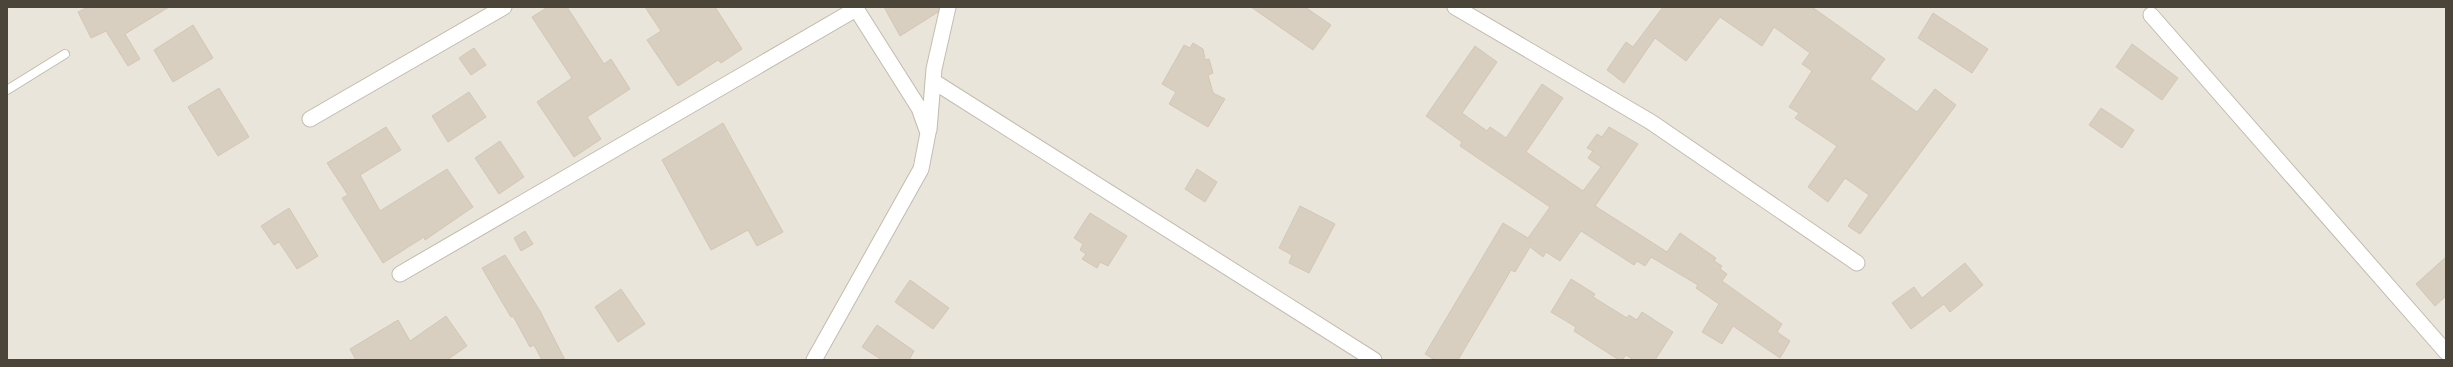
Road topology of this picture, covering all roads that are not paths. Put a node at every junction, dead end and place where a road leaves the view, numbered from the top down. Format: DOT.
graph roads {
  1 [pos="504,7"];
  2 [pos="948,7"];
  3 [pos="1455,7"];
  4 [pos="855,8"];
  5 [pos="2151,15"];
  6 [pos="65,54"];
  7 [pos="933,81"];
  8 [pos="7,90"];
  9 [pos="310,119"];
  10 [pos="928,133"];
  11 [pos="1857,263"];
  12 [pos="400,274"];
  13 [pos="2446,352"];
  14 [pos="814,360"];
  15 [pos="1374,360"];
  1 -- 9 [label="street"];
  2 -- 7 [label="street"];
  3 -- 11 [label="street"];
  4 -- 10 [label="street"];
  4 -- 12 [label="street"];
  5 -- 13 [label="street"];
  6 -- 8 [label="lane"];
  7 -- 10 [label="street"];
  7 -- 15 [label="street"];
  10 -- 14 [label="street"];
}
